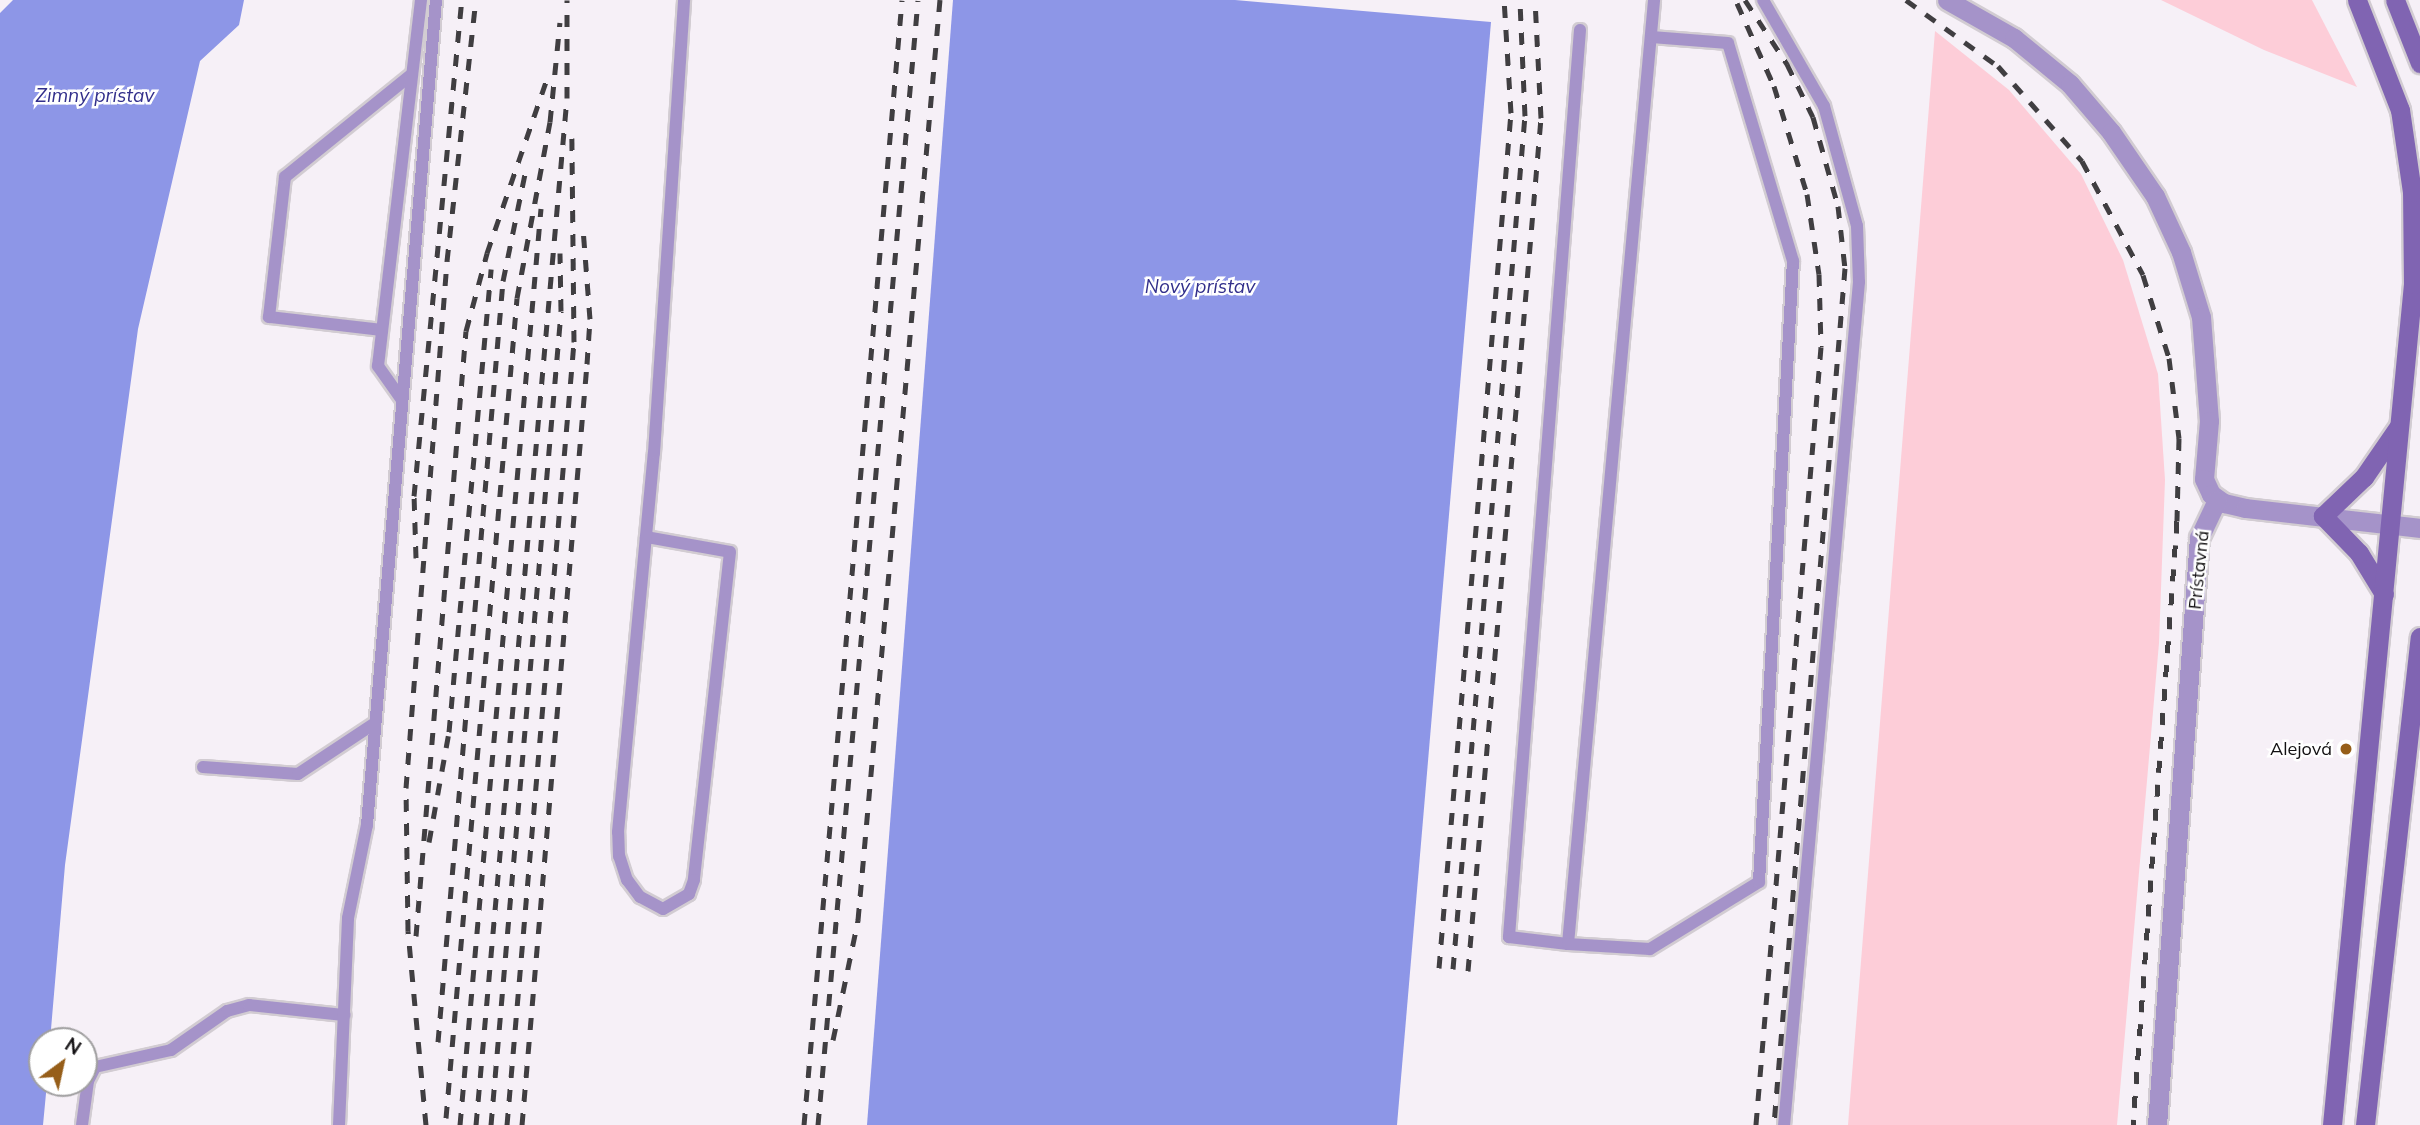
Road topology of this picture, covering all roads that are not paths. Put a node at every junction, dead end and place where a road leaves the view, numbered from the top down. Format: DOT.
graph roads {
  1 [pos="421,0"];
  2 [pos="436,0"];
  3 [pos="684,0"];
  4 [pos="1654,0"];
  5 [pos="1763,0"];
  6 [pos="1947,0"];
  7 [pos="2357,0"];
  8 [pos="2395,0"];
  9 [pos="1580,30"];
  10 [pos="1651,37"];
  11 [pos="2420,63"];
  12 [pos="411,75"];
  13 [pos="382,330"];
  14 [pos="402,400"];
  15 [pos="2399,426"];
  16 [pos="2217,500"];
  17 [pos="2323,516"];
  18 [pos="2392,524"];
  19 [pos="2420,528"];
  20 [pos="646,537"];
  21 [pos="2384,594"];
  22 [pos="2420,637"];
  23 [pos="375,723"];
  24 [pos="203,767"];
  25 [pos="1568,944"];
  26 [pos="344,1015"];
  27 [pos="82,1125"];
  28 [pos="339,1125"];
  29 [pos="1784,1125"];
  30 [pos="2157,1125"];
  31 [pos="2332,1125"];
  32 [pos="2365,1125"];
  1 -- 12 [label="lane"];
  2 -- 14 [label="lane"];
  3 -- 20 [label="lane"];
  4 -- 10 [label="lane"];
  5 -- 29 [label="lane"];
  6 -- 16 [label="street"];
  7 -- 15 [label="main road"];
  8 -- 11 [label="main road"];
  9 -- 25 [label="lane"];
  10 -- 25 [label="lane"];
  10 -- 25 [label="lane"];
  12 -- 13 [label="lane"];
  12 -- 13 [label="lane"];
  13 -- 14 [label="lane"];
  14 -- 23 [label="lane"];
  15 -- 17 [label="main road"];
  15 -- 18 [label="main road"];
  16 -- 17 [label="street"];
  16 -- 30 [label="street, Prístavná"];
  17 -- 18 [label="street"];
  17 -- 21 [label="main road"];
  18 -- 19 [label="street"];
  18 -- 21 [label="main road"];
  20 -- 20 [label="lane"];
  21 -- 31 [label="main road"];
  22 -- 32 [label="main road"];
  23 -- 24 [label="lane"];
  23 -- 26 [label="lane"];
  26 -- 27 [label="lane"];
  26 -- 28 [label="lane"];
}
